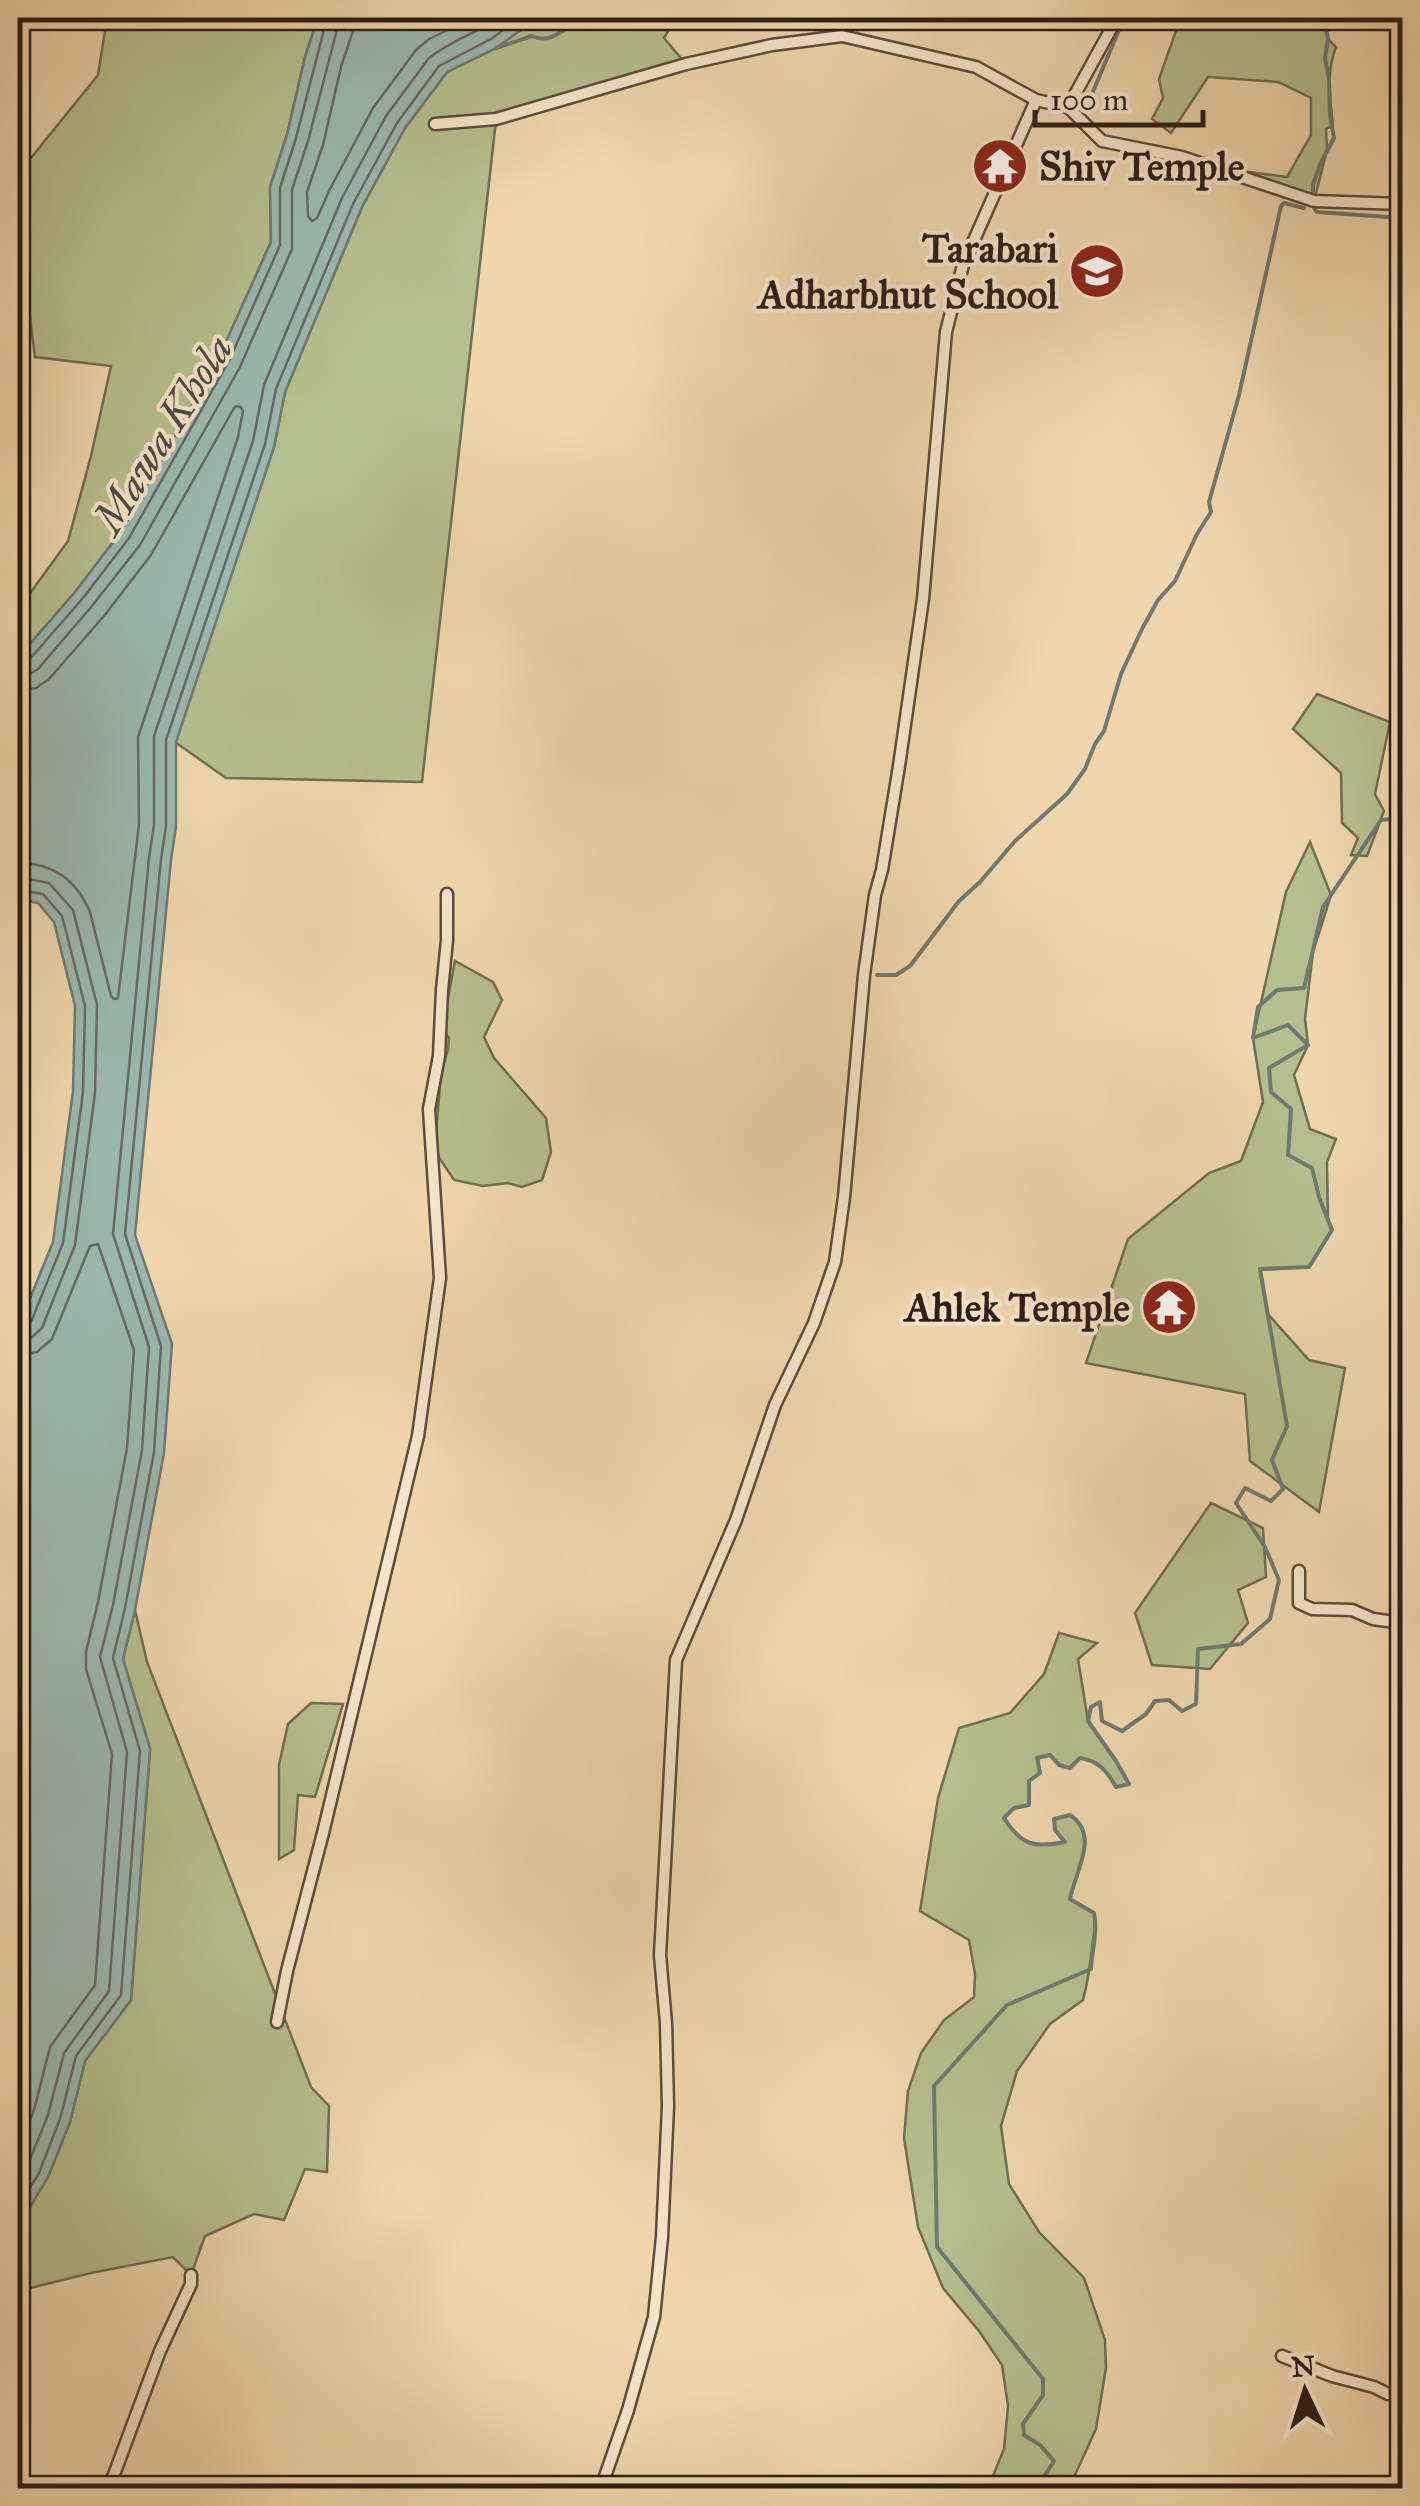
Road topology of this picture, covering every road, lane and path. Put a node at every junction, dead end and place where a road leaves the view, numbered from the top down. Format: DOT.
graph roads {
  1 [pos="1118,18"];
  2 [pos="1036,100"];
  3 [pos="1068,107"];
  4 [pos="435,124"];
  5 [pos="1402,204"];
  6 [pos="447,894"];
  7 [pos="1300,1570"];
  8 [pos="1402,1624"];
  9 [pos="278,2022"];
  10 [pos="191,2275"];
  11 [pos="1282,2356"];
  12 [pos="1388,2394"];
  13 [pos="1244,2483"];
  14 [pos="109,2488"];
  15 [pos="601,2488"];
  16 [pos="1268,2488"];
  1 -- 3 [label="street"];
  2 -- 3 [label="street"];
  2 -- 4 [label="street"];
  2 -- 15 [label="street"];
  3 -- 5 [label="street"];
  6 -- 9 [label="street"];
  7 -- 8 [label="street"];
  10 -- 14 [label="street"];
  11 -- 12 [label="street"];
  13 -- 16 [label="street"];
}
